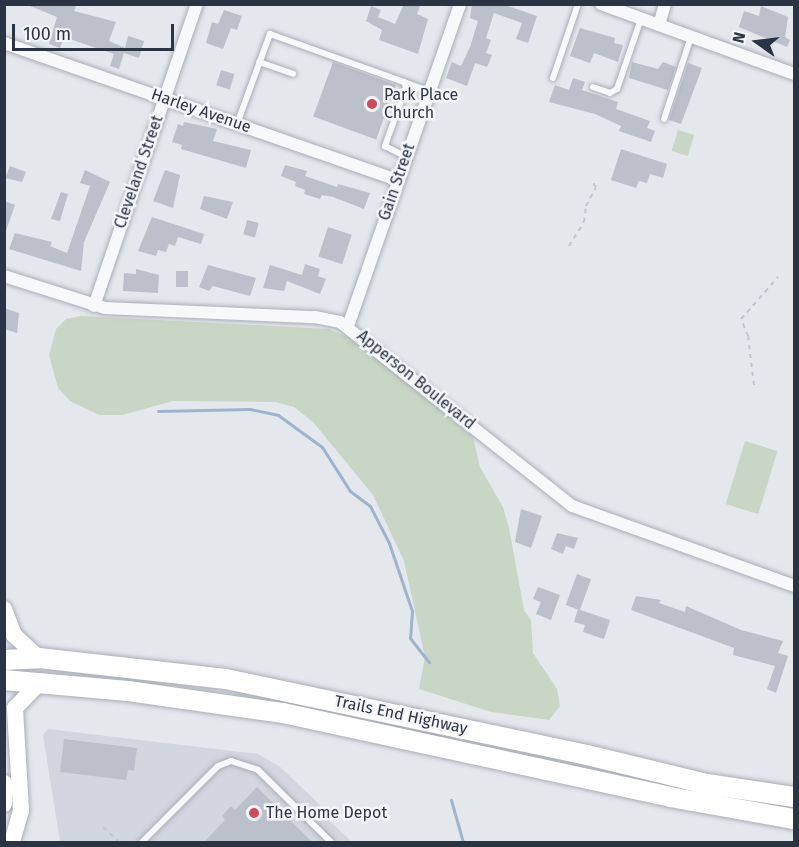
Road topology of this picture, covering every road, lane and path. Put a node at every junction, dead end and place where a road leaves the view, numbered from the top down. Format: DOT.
graph roads {
  1 [pos="197,4"];
  2 [pos="460,4"];
  3 [pos="578,4"];
  4 [pos="601,4"];
  5 [pos="665,4"];
  6 [pos="641,19"];
  7 [pos="659,26"];
  8 [pos="691,37"];
  9 [pos="4,43"];
  10 [pos="259,62"];
  11 [pos="293,74"];
  12 [pos="795,74"];
  13 [pos="553,78"];
  14 [pos="404,82"];
  15 [pos="593,87"];
  16 [pos="429,91"];
  17 [pos="164,98"];
  18 [pos="664,119"];
  19 [pos="237,123"];
  20 [pos="405,156"];
  21 [pos="397,180"];
  22 [pos="592,183"];
  23 [pos="569,246"];
  24 [pos="4,276"];
  25 [pos="778,277"];
  26 [pos="94,306"];
  27 [pos="348,326"];
  28 [pos="754,385"];
  29 [pos="795,586"];
  30 [pos="4,609"];
  31 [pos="39,658"];
  32 [pos="4,660"];
  33 [pos="4,680"];
  34 [pos="39,683"];
  35 [pos="4,783"];
  36 [pos="795,797"];
  37 [pos="4,804"];
  38 [pos="795,819"];
  39 [pos="103,827"];
  40 [pos="12,843"];
  41 [pos="119,843"];
  42 [pos="142,843"];
  43 [pos="331,843"];
  1 -- 17 [label="street, Cleveland Street"];
  2 -- 16 [label="street, Gain Street"];
  3 -- 13 [label="lane"];
  4 -- 6 [label="street"];
  5 -- 7 [label="street"];
  6 -- 7 [label="street"];
  6 -- 15 [label="lane"];
  7 -- 8 [label="street"];
  8 -- 12 [label="street"];
  8 -- 18 [label="lane"];
  9 -- 17 [label="street, Harley Avenue"];
  10 -- 11 [label="lane"];
  10 -- 14 [label="lane"];
  10 -- 19 [label="lane"];
  14 -- 16 [label="lane"];
  14 -- 20 [label="lane"];
  16 -- 20 [label="street, Gain Street"];
  17 -- 19 [label="street, Harley Avenue"];
  17 -- 26 [label="street, Cleveland Street"];
  19 -- 21 [label="street, Harley Avenue"];
  20 -- 21 [label="street, Gain Street"];
  21 -- 27 [label="street, Gain Street"];
  22 -- 23 [label="path"];
  24 -- 26 [label="street, Apperson Boulevard"];
  25 -- 28 [label="path"];
  26 -- 27 [label="street, Apperson Boulevard"];
  27 -- 29 [label="street, Apperson Boulevard"];
  30 -- 31 [label="main road"];
  31 -- 32 [label="highway, Trails End Highway"];
  31 -- 36 [label="highway, Trails End Highway"];
  33 -- 34 [label="highway, Trails End Highway"];
  34 -- 38 [label="highway, Trails End Highway"];
  34 -- 40 [label="main road"];
  35 -- 37 [label="main road"];
  39 -- 41 [label="path"];
  42 -- 43 [label="lane"];
}
